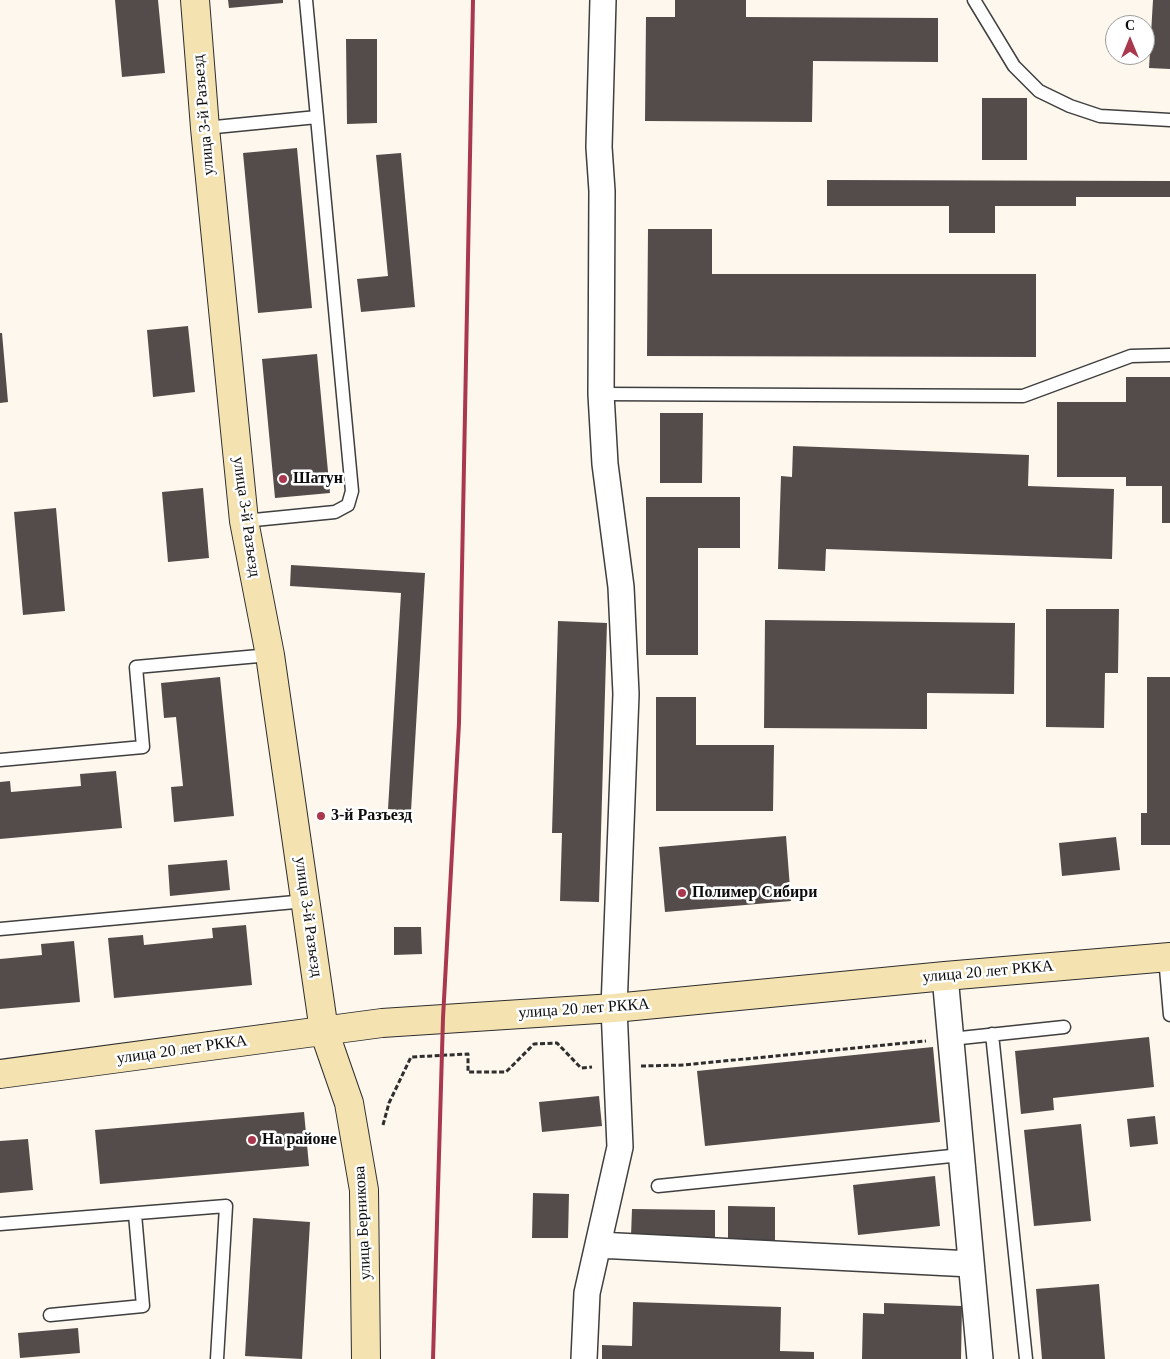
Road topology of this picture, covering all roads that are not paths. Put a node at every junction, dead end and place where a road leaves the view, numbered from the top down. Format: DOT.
graph roads {
  1 [pos="195,0"];
  2 [pos="306,0"];
  3 [pos="603,0"];
  4 [pos="974,0"];
  5 [pos="317,117"];
  6 [pos="1170,120"];
  7 [pos="205,128"];
  8 [pos="1170,355"];
  9 [pos="601,394"];
  10 [pos="244,520"];
  11 [pos="270,655"];
  12 [pos="0,760"];
  13 [pos="306,901"];
  14 [pos="0,929"];
  15 [pos="1167,957"];
  16 [pos="945,976"];
  17 [pos="614,1008"];
  18 [pos="1170,1015"];
  19 [pos="1064,1027"];
  20 [pos="324,1031"];
  21 [pos="992,1034"];
  22 [pos="951,1039"];
  23 [pos="0,1074"];
  24 [pos="961,1155"];
  25 [pos="658,1186"];
  26 [pos="135,1214"];
  27 [pos="0,1224"];
  28 [pos="598,1245"];
  29 [pos="972,1264"];
  30 [pos="50,1315"];
  31 [pos="217,1359"];
  32 [pos="366,1359"];
  33 [pos="584,1359"];
  34 [pos="980,1359"];
  35 [pos="1026,1359"];
  1 -- 7 [label="main road, улица 3-й Разъезд"];
  2 -- 5 [label="lane"];
  3 -- 9 [label="street"];
  4 -- 6 [label="lane"];
  5 -- 7 [label="lane"];
  5 -- 10 [label="lane"];
  7 -- 10 [label="main road, улица 3-й Разъезд"];
  8 -- 9 [label="lane"];
  9 -- 17 [label="street"];
  10 -- 11 [label="main road, улица 3-й Разъезд"];
  11 -- 12 [label="lane"];
  11 -- 13 [label="main road, улица 3-й Разъезд"];
  13 -- 14 [label="lane"];
  13 -- 20 [label="main road, улица 3-й Разъезд"];
  15 -- 16 [label="main road, улица 20 лет РККА"];
  15 -- 18 [label="lane"];
  16 -- 17 [label="main road, улица 20 лет РККА"];
  16 -- 22 [label="street"];
  17 -- 20 [label="main road, улица 20 лет РККА"];
  17 -- 28 [label="street"];
  19 -- 21 [label="lane"];
  20 -- 23 [label="main road, улица 20 лет РККА"];
  20 -- 32 [label="main road, улица Берникова"];
  21 -- 22 [label="lane"];
  21 -- 35 [label="lane"];
  22 -- 24 [label="street"];
  24 -- 25 [label="lane"];
  24 -- 29 [label="street"];
  26 -- 27 [label="lane"];
  26 -- 30 [label="lane"];
  26 -- 31 [label="lane"];
  28 -- 29 [label="street"];
  28 -- 33 [label="street"];
  29 -- 34 [label="street"];
}
